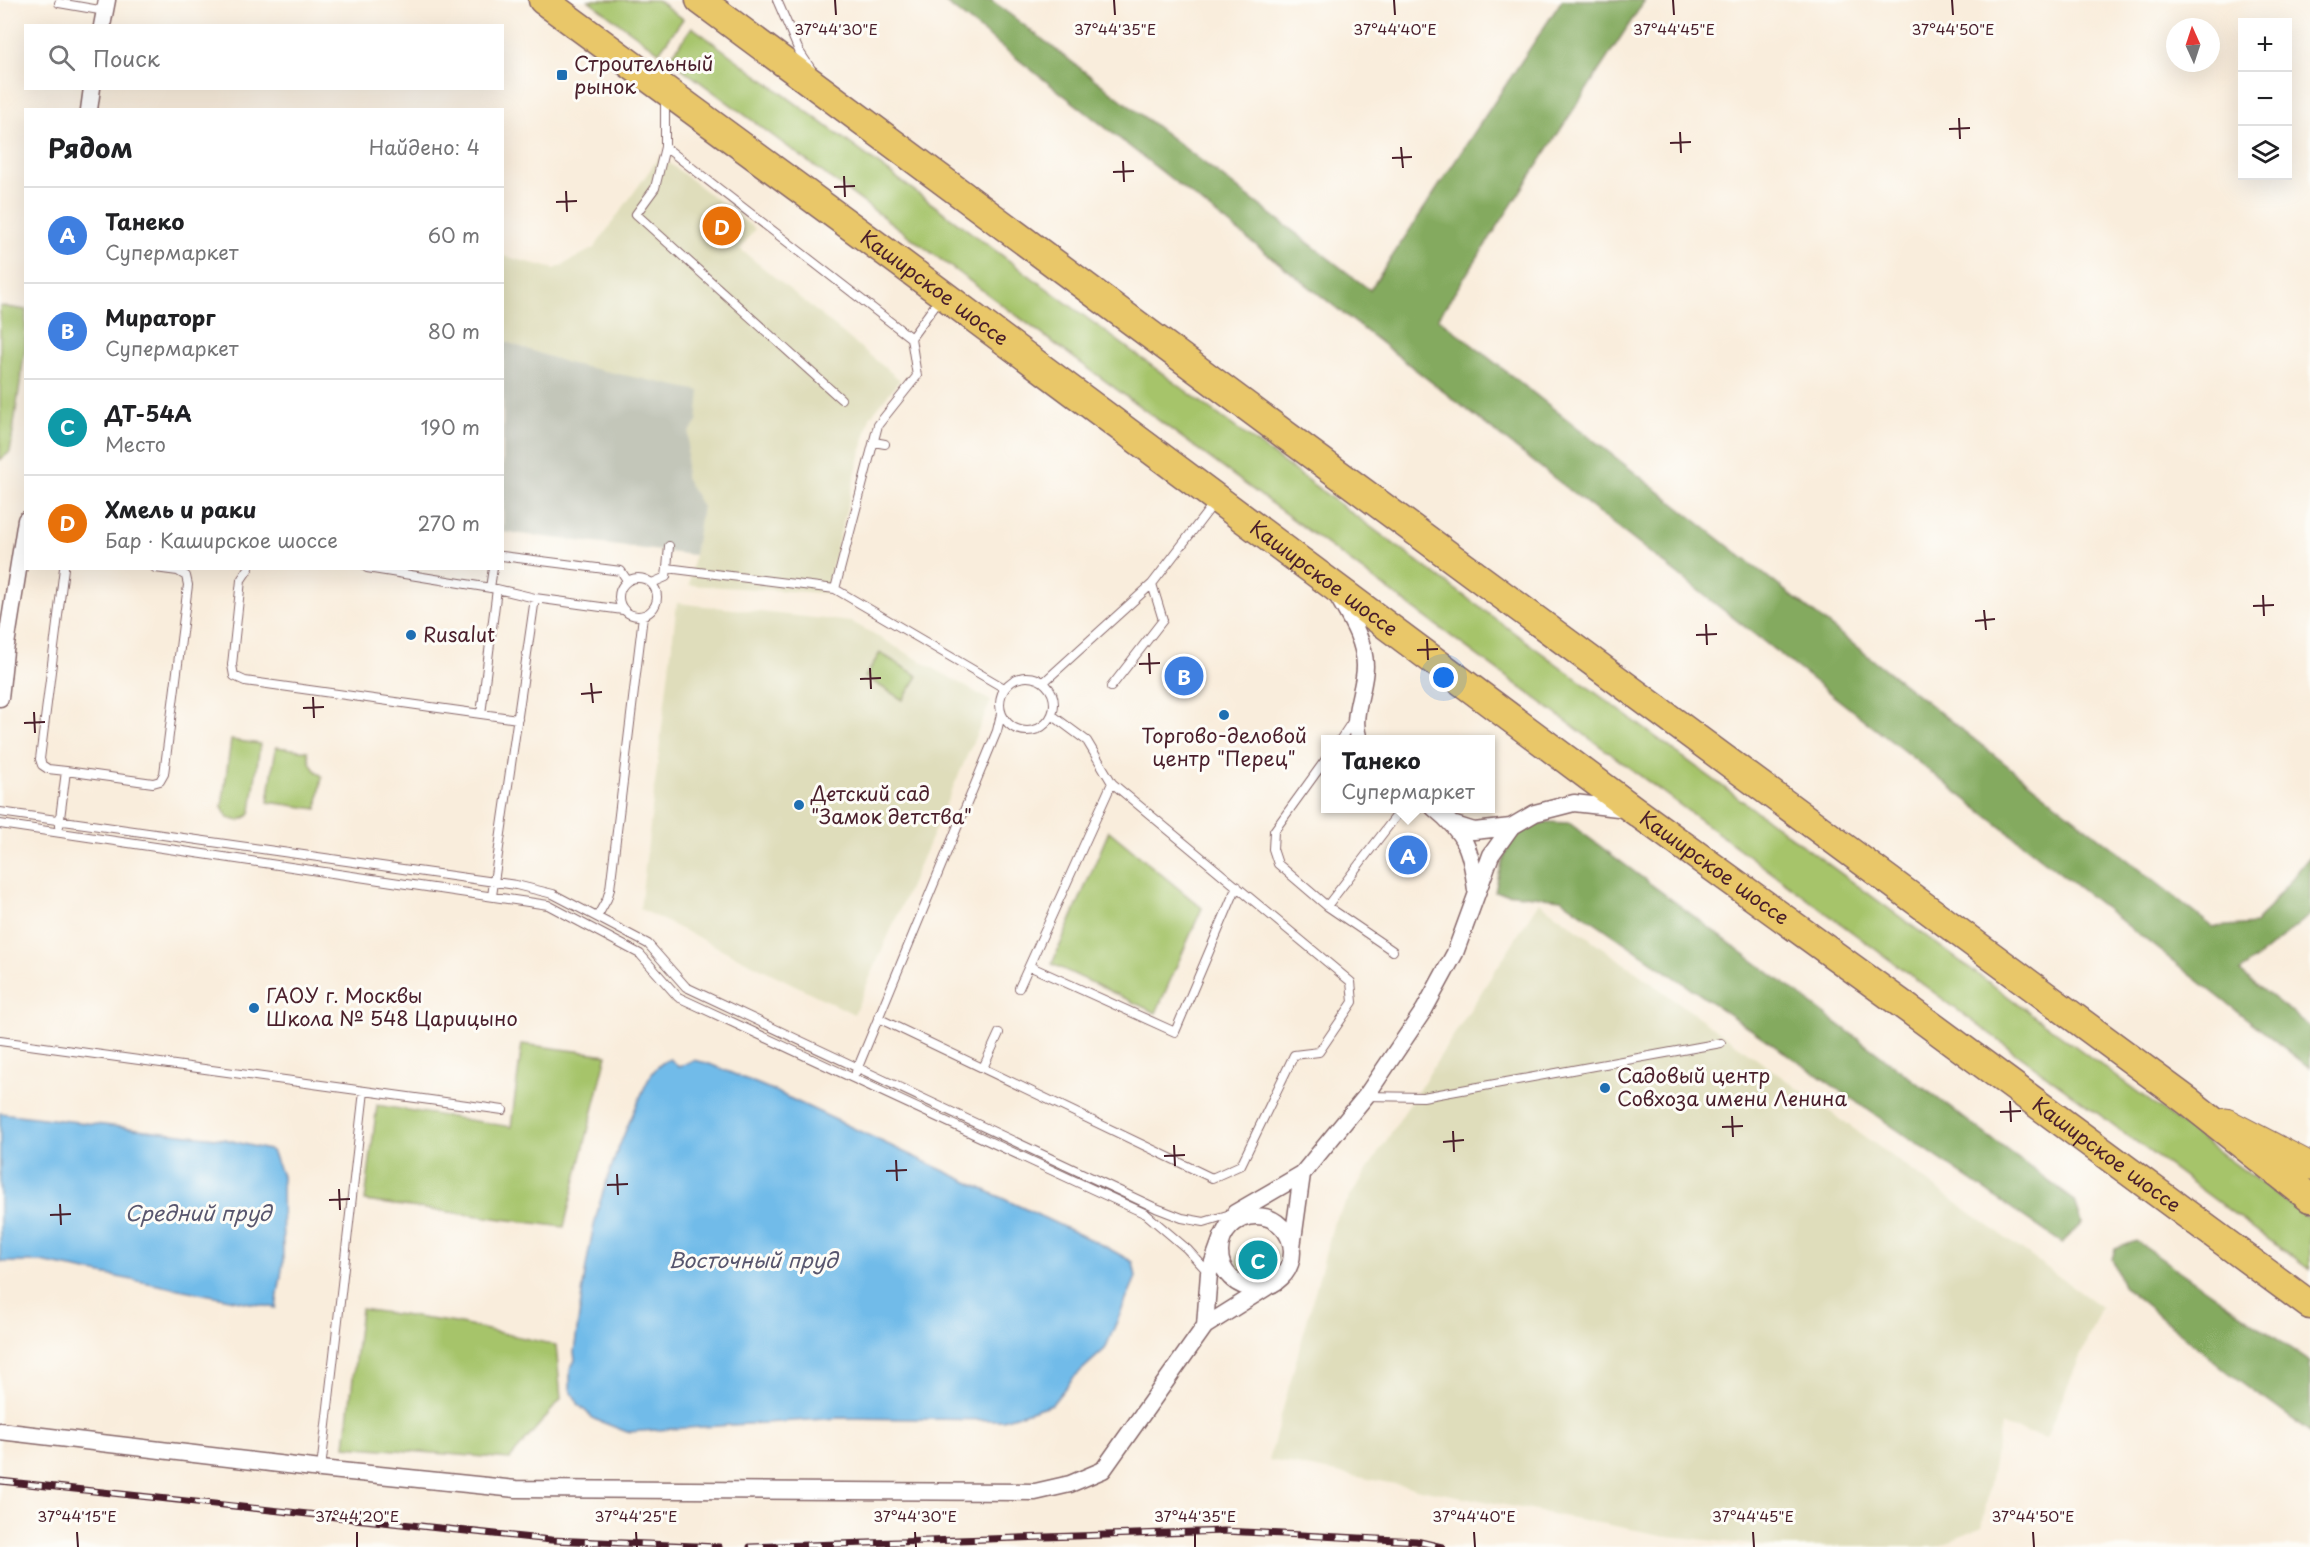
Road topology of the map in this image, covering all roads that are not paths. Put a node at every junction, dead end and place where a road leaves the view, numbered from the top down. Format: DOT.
graph roads {
  1 [pos="543,0"];
  2 [pos="700,0"];
  3 [pos="777,0"];
  4 [pos="59,3"];
  5 [pos="105,12"];
  6 [pos="665,89"];
  7 [pos="92,90"];
  8 [pos="828,94"];
  9 [pos="88,108"];
  10 [pos="665,147"];
  11 [pos="943,294"];
  12 [pos="911,338"];
  13 [pos="841,399"];
  14 [pos="874,442"];
  15 [pos="885,444"];
  16 [pos="1218,498"];
  17 [pos="669,546"];
  18 [pos="23,552"];
  19 [pos="504,556"];
  20 [pos="667,568"];
  21 [pos="64,570"];
  22 [pos="170,570"];
  23 [pos="248,570"];
  24 [pos="380,570"];
  25 [pos="493,570"];
  26 [pos="627,580"];
  27 [pos="1329,581"];
  28 [pos="652,584"];
  29 [pos="1152,584"];
  30 [pos="494,588"];
  31 [pos="835,589"];
  32 [pos="535,598"];
  33 [pos="623,610"];
  34 [pos="643,616"];
  35 [pos="2,656"];
  36 [pos="1044,682"];
  37 [pos="1111,687"];
  38 [pos="1004,688"];
  39 [pos="0,698"];
  40 [pos="482,714"];
  41 [pos="1001,714"];
  42 [pos="1052,715"];
  43 [pos="1356,717"];
  44 [pos="518,719"];
  45 [pos="1343,735"];
  46 [pos="1357,735"];
  47 [pos="1321,766"];
  48 [pos="66,771"];
  49 [pos="1113,783"];
  50 [pos="1634,810"];
  51 [pos="0,812"];
  52 [pos="1398,813"];
  53 [pos="1440,813"];
  54 [pos="59,821"];
  55 [pos="0,824"];
  56 [pos="1455,825"];
  57 [pos="1511,827"];
  58 [pos="58,832"];
  59 [pos="495,882"];
  60 [pos="1237,886"];
  61 [pos="1477,894"];
  62 [pos="492,897"];
  63 [pos="1328,906"];
  64 [pos="597,917"];
  65 [pos="1393,951"];
  66 [pos="1029,966"];
  67 [pos="1019,988"];
  68 [pos="878,1018"];
  69 [pos="999,1033"];
  70 [pos="0,1041"];
  71 [pos="1721,1043"];
  72 [pos="857,1067"];
  73 [pos="983,1068"];
  74 [pos="853,1078"];
  75 [pos="364,1091"];
  76 [pos="1366,1096"];
  77 [pos="2189,1102"];
  78 [pos="503,1110"];
  79 [pos="2310,1166"];
  80 [pos="1302,1174"];
  81 [pos="2310,1198"];
  82 [pos="1234,1213"];
  83 [pos="1222,1237"];
  84 [pos="1292,1248"];
  85 [pos="1209,1273"];
  86 [pos="1267,1287"];
  87 [pos="2310,1305"];
  88 [pos="1205,1326"];
  89 [pos="0,1431"];
  90 [pos="321,1469"];
  1 -- 6 [label="highway, Каширское шоссе"];
  2 -- 8 [label="highway"];
  3 -- 8 [label="lane"];
  4 -- 5 [label="lane"];
  6 -- 10 [label="lane"];
  6 -- 11 [label="highway, Каширское шоссе"];
  7 -- 9 [label="street"];
  8 -- 77 [label="highway"];
  10 -- 12 [label="lane"];
  10 -- 13 [label="lane"];
  11 -- 12 [label="lane"];
  11 -- 16 [label="highway, Каширское шоссе"];
  12 -- 14 [label="lane"];
  14 -- 15 [label="lane"];
  14 -- 31 [label="lane"];
  16 -- 27 [label="highway, Каширское шоссе"];
  16 -- 29 [label="lane"];
  17 -- 20 [label="lane"];
  18 -- 35 [label="street"];
  19 -- 26 [label="lane"];
  20 -- 28 [label="lane"];
  20 -- 31 [label="lane"];
  21 -- 48 [label="lane"];
  22 -- 48 [label="lane"];
  23 -- 40 [label="lane"];
  24 -- 30 [label="lane"];
  25 -- 30 [label="lane"];
  26 -- 28 [label="lane"];
  26 -- 33 [label="lane"];
  27 -- 43 [label="street"];
  27 -- 50 [label="highway, Каширское шоссе"];
  28 -- 34 [label="lane"];
  29 -- 36 [label="lane"];
  29 -- 37 [label="lane"];
  30 -- 32 [label="lane"];
  30 -- 40 [label="lane"];
  31 -- 38 [label="lane"];
  32 -- 33 [label="lane"];
  32 -- 44 [label="lane"];
  33 -- 34 [label="lane"];
  34 -- 64 [label="lane"];
  35 -- 39 [label="street"];
  36 -- 38 [label="lane"];
  36 -- 42 [label="lane"];
  38 -- 41 [label="lane"];
  40 -- 44 [label="lane"];
  41 -- 42 [label="lane"];
  41 -- 68 [label="lane"];
  42 -- 49 [label="lane"];
  43 -- 45 [label="lane"];
  43 -- 46 [label="street"];
  44 -- 59 [label="lane"];
  47 -- 63 [label="lane"];
  48 -- 54 [label="lane"];
  49 -- 60 [label="lane"];
  49 -- 66 [label="lane"];
  50 -- 57 [label="street"];
  50 -- 87 [label="highway, Каширское шоссе"];
  51 -- 54 [label="lane"];
  52 -- 63 [label="lane"];
  53 -- 56 [label="street"];
  54 -- 58 [label="lane"];
  54 -- 59 [label="lane"];
  55 -- 58 [label="lane"];
  56 -- 57 [label="street"];
  56 -- 61 [label="street"];
  57 -- 61 [label="street"];
  58 -- 62 [label="lane"];
  59 -- 62 [label="lane"];
  59 -- 64 [label="lane"];
  60 -- 66 [label="lane"];
  60 -- 73 [label="lane"];
  61 -- 76 [label="street"];
  62 -- 74 [label="lane"];
  63 -- 65 [label="lane"];
  64 -- 72 [label="lane"];
  66 -- 67 [label="lane"];
  68 -- 72 [label="lane"];
  68 -- 73 [label="lane"];
  69 -- 73 [label="lane"];
  70 -- 75 [label="lane"];
  71 -- 76 [label="lane"];
  72 -- 74 [label="lane"];
  72 -- 82 [label="lane"];
  74 -- 85 [label="lane"];
  75 -- 78 [label="lane"];
  75 -- 90 [label="lane"];
  76 -- 80 [label="street"];
  77 -- 79 [label="main road"];
  77 -- 81 [label="highway"];
  80 -- 82 [label="street"];
  80 -- 84 [label="street"];
  82 -- 83 [label="street"];
  83 -- 84 [label="street"];
  83 -- 85 [label="street"];
  83 -- 86 [label="street"];
  84 -- 86 [label="street"];
  85 -- 88 [label="street"];
  86 -- 88 [label="street"];
  88 -- 90 [label="street"];
  89 -- 90 [label="street"];
}
